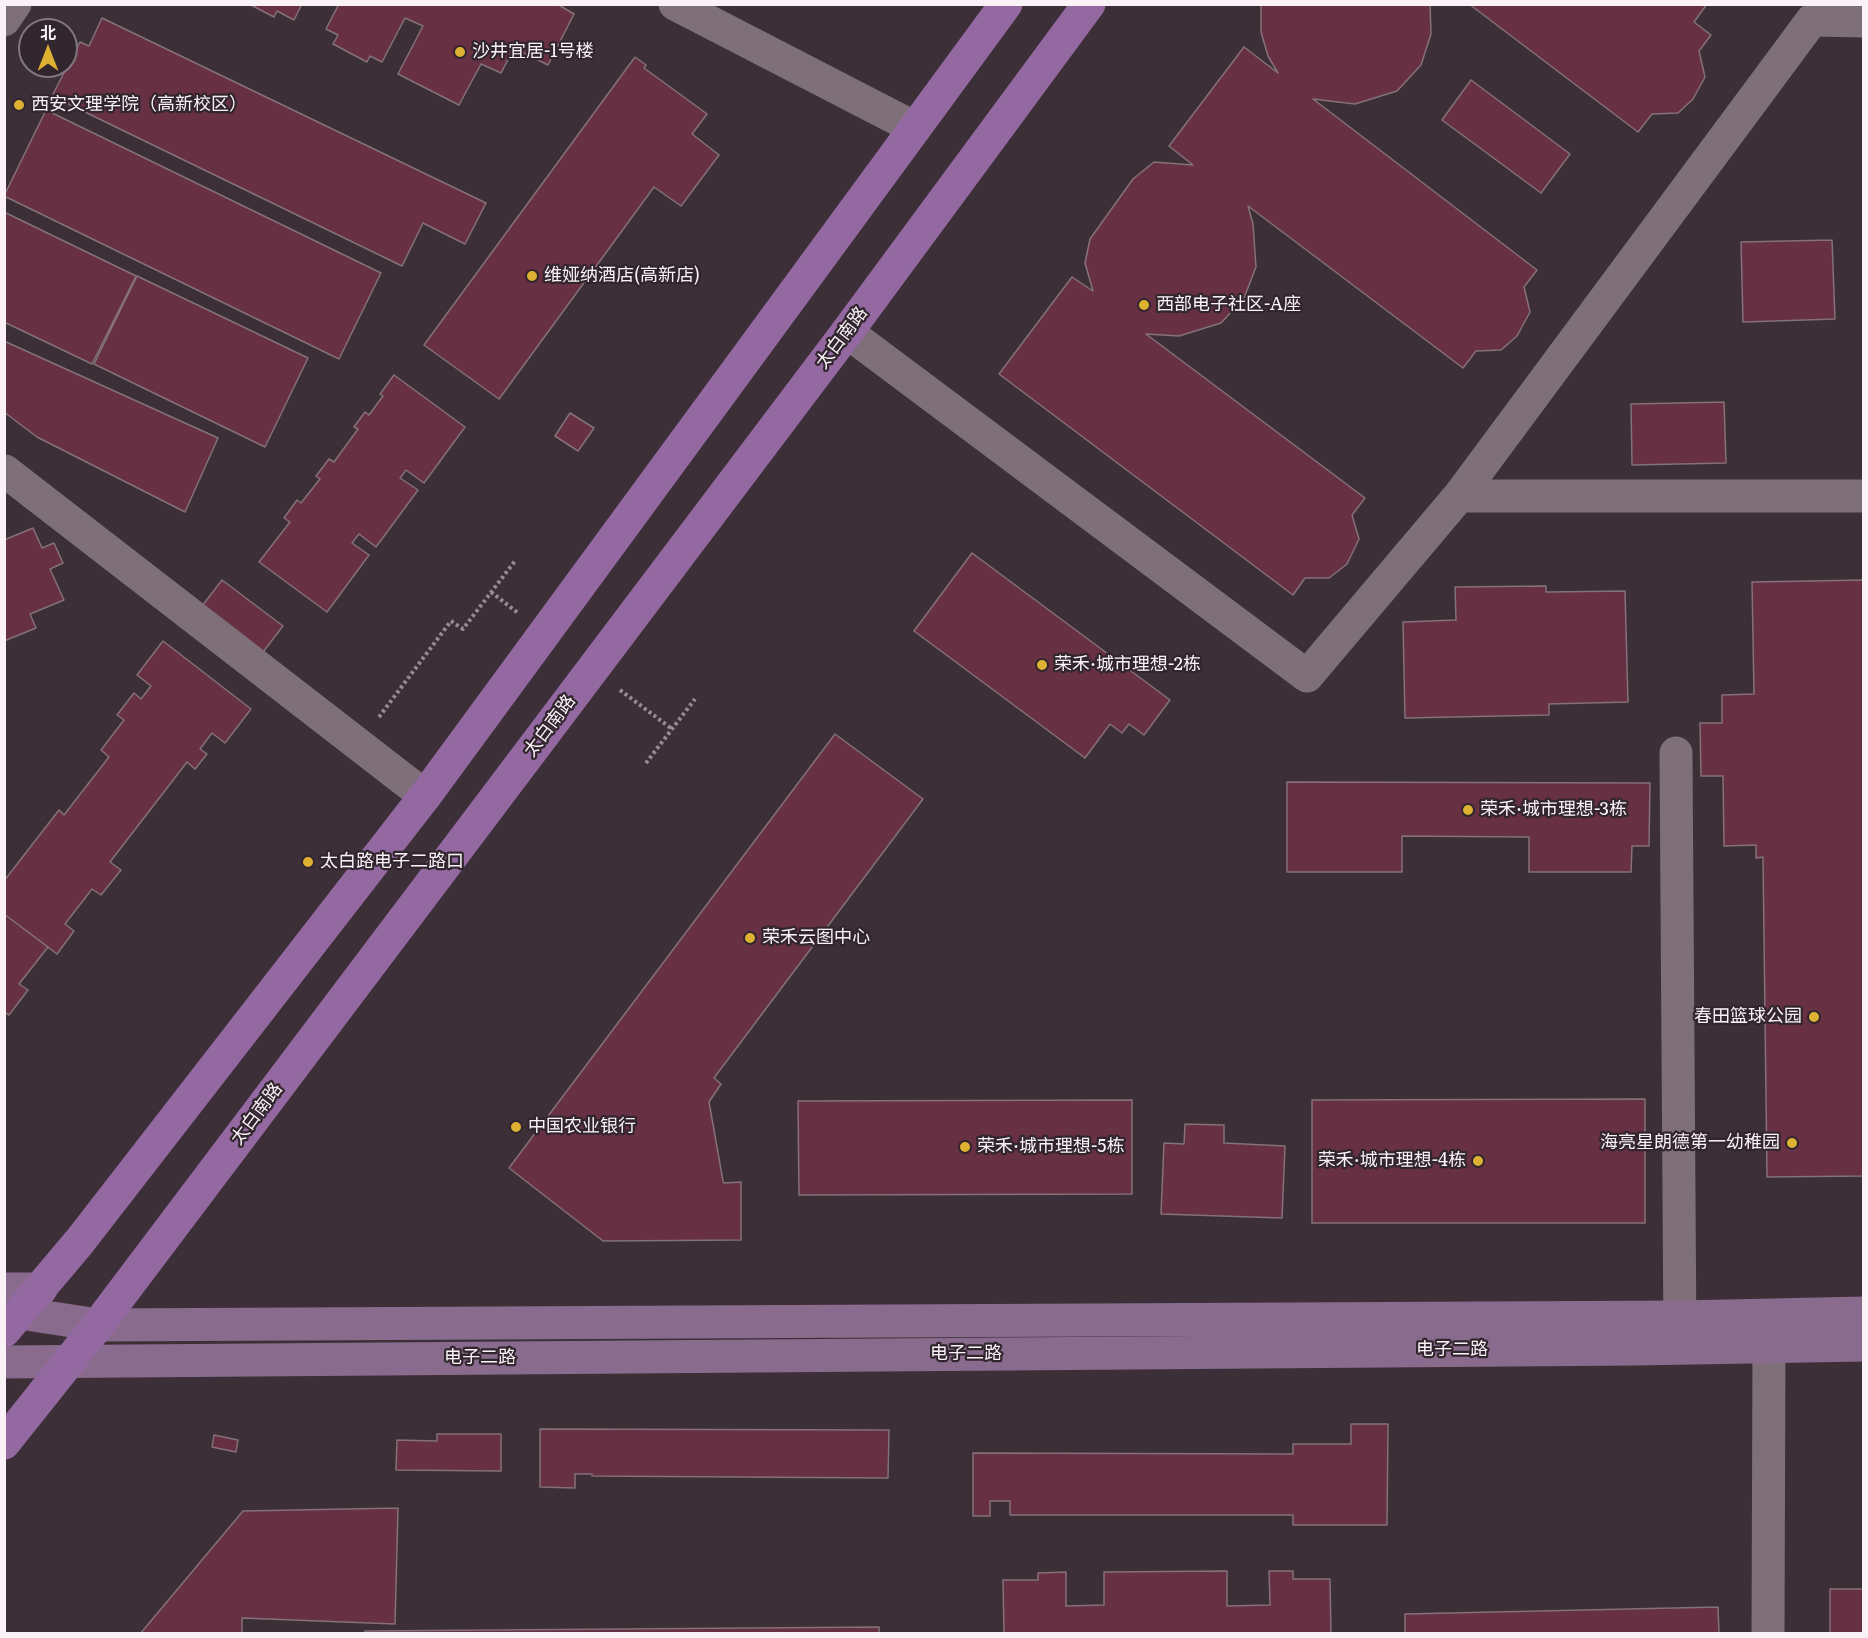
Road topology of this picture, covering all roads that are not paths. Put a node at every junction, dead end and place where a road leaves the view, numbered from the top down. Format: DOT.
graph roads {
  1 [pos="15,4"];
  2 [pos="675,4"];
  3 [pos="1006,4"];
  4 [pos="1089,4"];
  5 [pos="1815,12"];
  6 [pos="4,20"];
  7 [pos="1863,21"];
  8 [pos="915,128"];
  9 [pos="847,332"];
  10 [pos="5,471"];
  11 [pos="1459,496"];
  12 [pos="1863,496"];
  13 [pos="1676,753"];
  14 [pos="425,796"];
  15 [pos="8,1312"];
  16 [pos="1863,1313"];
  17 [pos="98,1324"];
  18 [pos="1681,1332"];
  19 [pos="1863,1345"];
  20 [pos="1769,1347"];
  21 [pos="68,1361"];
  22 [pos="4,1362"];
  23 [pos="4,1443"];
  24 [pos="1768,1634"];
  1 -- 6 [label="street"];
  2 -- 8 [label="street"];
  3 -- 8 [label="main road"];
  4 -- 9 [label="main road, 太白南路"];
  5 -- 7 [label="street"];
  5 -- 11 [label="street"];
  8 -- 14 [label="main road"];
  9 -- 11 [label="street"];
  9 -- 17 [label="main road, 太白南路"];
  10 -- 14 [label="street"];
  11 -- 12 [label="street"];
  13 -- 18 [label="street"];
  14 -- 15 [label="main road"];
  15 -- 17 [label="main road, 电子二路"];
  16 -- 18 [label="main road, 电子二路"];
  17 -- 18 [label="main road, 电子二路"];
  17 -- 21 [label="main road, 太白南路"];
  18 -- 20 [label="main road, 电子二路"];
  18 -- 21 [label="main road, 电子二路"];
  19 -- 20 [label="main road, 电子二路"];
  20 -- 24 [label="street"];
  21 -- 22 [label="main road, 电子二路"];
  21 -- 23 [label="main road, 太白南路"];
}
